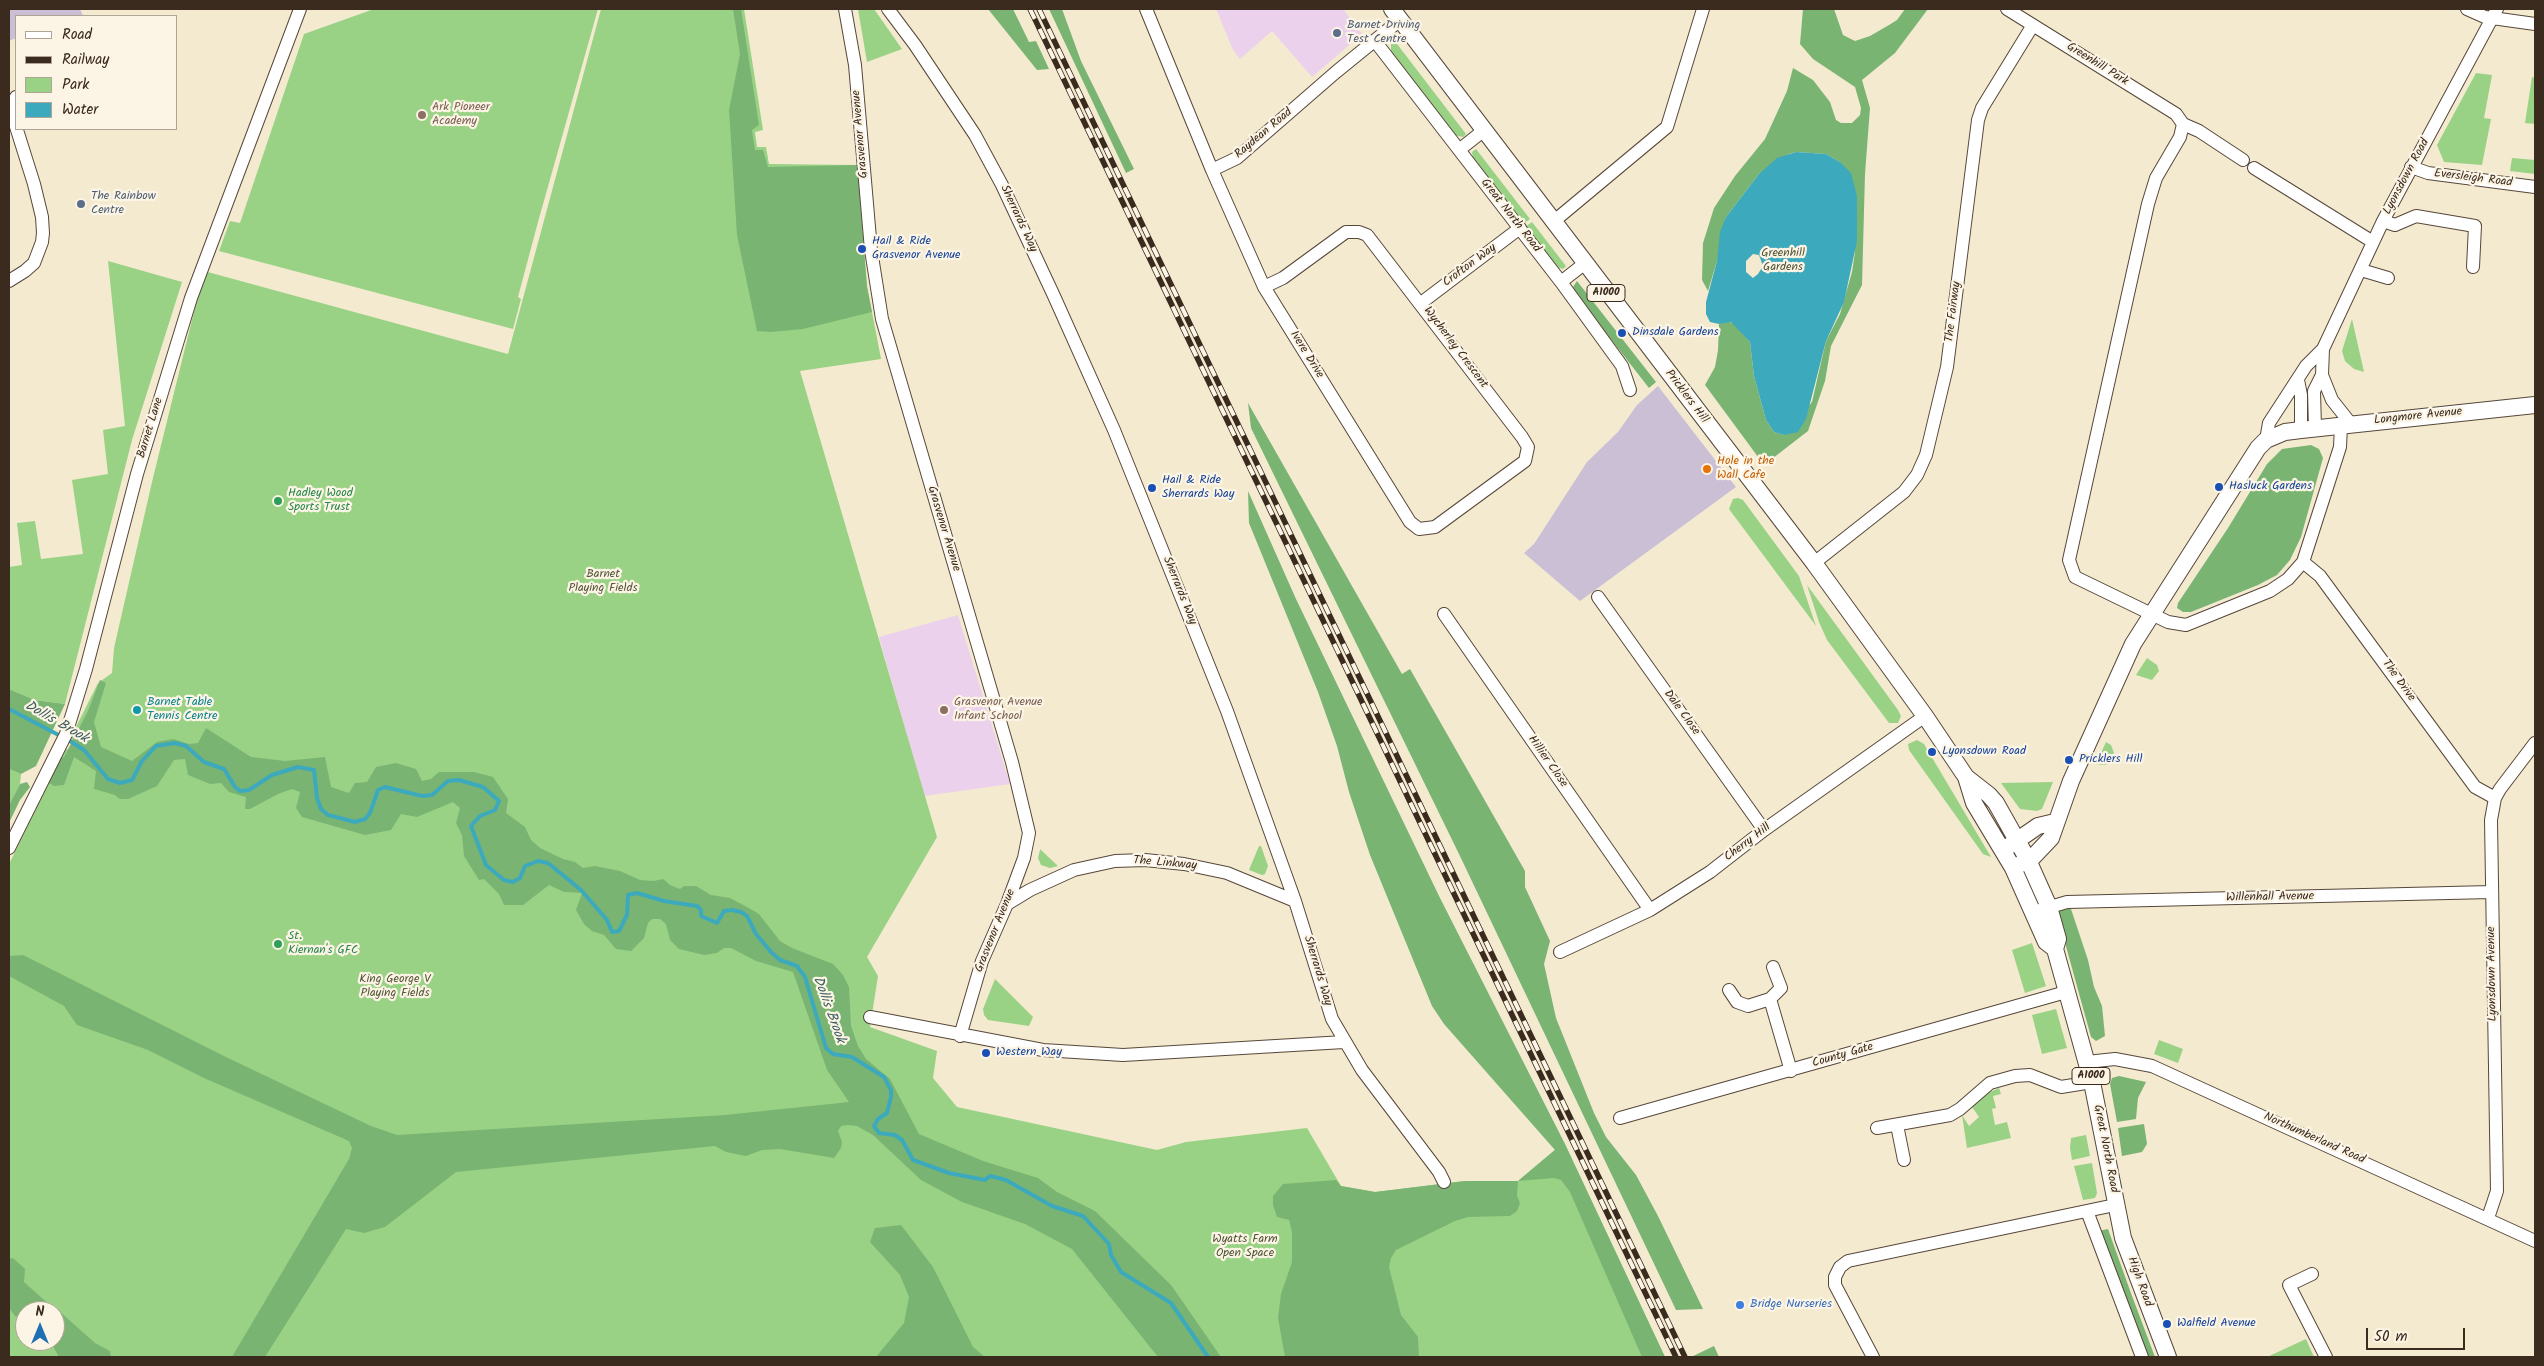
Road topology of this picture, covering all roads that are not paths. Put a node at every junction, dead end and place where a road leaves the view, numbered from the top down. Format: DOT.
graph roads {
  1 [pos="300,9"];
  2 [pos="845,9"];
  3 [pos="888,9"];
  4 [pos="1146,9"];
  5 [pos="1703,9"];
  6 [pos="2007,9"];
  7 [pos="2467,9"];
  8 [pos="2495,13"];
  9 [pos="1396,15"];
  10 [pos="2535,24"];
  11 [pos="2033,25"];
  12 [pos="1375,41"];
  13 [pos="15,99"];
  14 [pos="15,124"];
  15 [pos="2183,124"];
  16 [pos="17,130"];
  17 [pos="1483,131"];
  18 [pos="1460,150"];
  19 [pos="2243,160"];
  20 [pos="2411,167"];
  21 [pos="2254,168"];
  22 [pos="1212,170"];
  23 [pos="2535,187"];
  24 [pos="2383,221"];
  25 [pos="1554,222"];
  26 [pos="1520,228"];
  27 [pos="2373,242"];
  28 [pos="1584,264"];
  29 [pos="2473,267"];
  30 [pos="2361,270"];
  31 [pos="2388,278"];
  32 [pos="9,281"];
  33 [pos="1561,282"];
  34 [pos="1264,287"];
  35 [pos="1421,303"];
  36 [pos="2323,349"];
  37 [pos="2322,375"];
  38 [pos="2298,380"];
  39 [pos="1630,390"];
  40 [pos="2535,405"];
  41 [pos="2346,425"];
  42 [pos="2308,429"];
  43 [pos="2266,440"];
  44 [pos="1420,528"];
  45 [pos="2303,562"];
  46 [pos="1814,563"];
  47 [pos="1598,596"];
  48 [pos="1444,614"];
  49 [pos="2152,614"];
  50 [pos="1925,716"];
  51 [pos="2535,743"];
  52 [pos="2495,798"];
  53 [pos="2055,822"];
  54 [pos="1764,830"];
  55 [pos="2010,845"];
  56 [pos="9,848"];
  57 [pos="2028,860"];
  58 [pos="2013,868"];
  59 [pos="2492,892"];
  60 [pos="1295,901"];
  61 [pos="1007,904"];
  62 [pos="2049,906"];
  63 [pos="1650,910"];
  64 [pos="2033,912"];
  65 [pos="2055,949"];
  66 [pos="1560,952"];
  67 [pos="1773,968"];
  68 [pos="1729,990"];
  69 [pos="2066,992"];
  70 [pos="1770,999"];
  71 [pos="870,1017"];
  72 [pos="960,1036"];
  73 [pos="1344,1042"];
  74 [pos="2087,1062"];
  75 [pos="1791,1071"];
  76 [pos="2092,1082"];
  77 [pos="1620,1118"];
  78 [pos="1897,1125"];
  79 [pos="1877,1128"];
  80 [pos="1904,1160"];
  81 [pos="1444,1182"];
  82 [pos="2116,1206"];
  83 [pos="2087,1211"];
  84 [pos="2488,1218"];
  85 [pos="2535,1241"];
  86 [pos="2312,1274"];
  87 [pos="1873,1357"];
  88 [pos="2142,1357"];
  89 [pos="2168,1357"];
  90 [pos="2326,1357"];
  1 -- 56 [label="street, Barnet Lane"];
  2 -- 61 [label="street, Grasvenor Avenue"];
  3 -- 60 [label="street, Sherrards Way"];
  4 -- 22 [label="street"];
  5 -- 25 [label="street"];
  6 -- 11 [label="street, Greenhill Park"];
  7 -- 8 [label="street"];
  8 -- 10 [label="street"];
  8 -- 20 [label="street, Lyonsdown Road"];
  9 -- 12 [label="street, Raydean Road"];
  9 -- 17 [label="main road, Pricklers Hill / A1000"];
  11 -- 15 [label="street, Greenhill Park"];
  11 -- 46 [label="street, The Fairway"];
  12 -- 18 [label="street, Great North Road"];
  12 -- 22 [label="street, Raydean Road"];
  13 -- 14 [label="street"];
  15 -- 19 [label="street, Greenhill Park"];
  15 -- 49 [label="street"];
  16 -- 32 [label="street"];
  17 -- 18 [label="street"];
  17 -- 25 [label="main road, Pricklers Hill / A1000"];
  18 -- 26 [label="street, Great North Road"];
  20 -- 23 [label="street, Eversleigh Road"];
  20 -- 24 [label="street, Lyonsdown Road"];
  21 -- 27 [label="street"];
  22 -- 34 [label="street, Ivere Drive"];
  24 -- 27 [label="street, Lyonsdown Road"];
  24 -- 29 [label="street"];
  25 -- 28 [label="main road, Pricklers Hill / A1000"];
  26 -- 33 [label="street, Great North Road"];
  26 -- 35 [label="street, Crofton Way"];
  27 -- 30 [label="street, Lyonsdown Road"];
  28 -- 33 [label="street"];
  28 -- 46 [label="main road, Pricklers Hill / A1000"];
  30 -- 31 [label="street"];
  30 -- 36 [label="street, Lyonsdown Road"];
  33 -- 39 [label="street, Great North Road"];
  34 -- 35 [label="street, Wycherley Crescent"];
  34 -- 44 [label="street, Ivere Drive"];
  35 -- 44 [label="street, Wycherley Crescent"];
  36 -- 37 [label="street, Lyonsdown Road"];
  36 -- 38 [label="street, Lyonsdown Road"];
  37 -- 41 [label="street, Lyonsdown Road"];
  37 -- 42 [label="street, Lyonsdown Road"];
  38 -- 42 [label="street"];
  38 -- 43 [label="street, Lyonsdown Road"];
  40 -- 41 [label="main road, Longmore Avenue"];
  41 -- 42 [label="main road, Longmore Avenue"];
  41 -- 45 [label="street"];
  42 -- 43 [label="main road"];
  43 -- 49 [label="main road, Lyonsdown Road"];
  45 -- 49 [label="street"];
  45 -- 52 [label="street, The Drive"];
  46 -- 50 [label="main road, Pricklers Hill / A1000"];
  47 -- 54 [label="street, Dale Close"];
  48 -- 63 [label="street, Hillier Close"];
  49 -- 53 [label="main road, Lyonsdown Road"];
  50 -- 54 [label="street, Cherry Hill"];
  50 -- 55 [label="main road, Pricklers Hill / A1000"];
  51 -- 52 [label="street, Lyonsdown Avenue"];
  52 -- 59 [label="street, Lyonsdown Avenue"];
  53 -- 55 [label="main road"];
  53 -- 57 [label="main road, Lyonsdown Road"];
  54 -- 63 [label="street, Cherry Hill"];
  55 -- 57 [label="main road, Great North Road / A1000"];
  55 -- 58 [label="main road, Great North Road / A1000"];
  57 -- 58 [label="main road, Lyonsdown Road"];
  57 -- 62 [label="main road, Great North Road / A1000"];
  58 -- 64 [label="main road, Great North Road / A1000"];
  59 -- 62 [label="street, Willenhall Avenue"];
  59 -- 84 [label="street, Lyonsdown Avenue"];
  60 -- 61 [label="street, The Linkway"];
  60 -- 73 [label="street, Sherrards Way"];
  61 -- 72 [label="street, Grasvenor Avenue"];
  62 -- 64 [label="street, Willenhall Avenue"];
  62 -- 65 [label="main road, Great North Road / A1000"];
  63 -- 66 [label="street, Cherry Hill"];
  64 -- 65 [label="main road, Great North Road / A1000"];
  65 -- 69 [label="main road, Great North Road / A1000"];
  67 -- 70 [label="street"];
  68 -- 70 [label="street"];
  69 -- 74 [label="main road, Great North Road / A1000"];
  69 -- 75 [label="street, County Gate"];
  70 -- 75 [label="street"];
  71 -- 72 [label="street"];
  72 -- 73 [label="street"];
  73 -- 81 [label="street, Sherrards Way"];
  74 -- 76 [label="main road, Great North Road / A1000"];
  74 -- 84 [label="street, Northumberland Road"];
  75 -- 77 [label="street, County Gate"];
  76 -- 78 [label="street"];
  76 -- 82 [label="main road, Great North Road / A1000"];
  78 -- 79 [label="street"];
  78 -- 80 [label="street"];
  82 -- 83 [label="street"];
  82 -- 89 [label="main road, High Road / A1000"];
  83 -- 87 [label="street"];
  83 -- 88 [label="street, High Road"];
  84 -- 85 [label="street, Northumberland Road"];
  86 -- 90 [label="street"];
}
